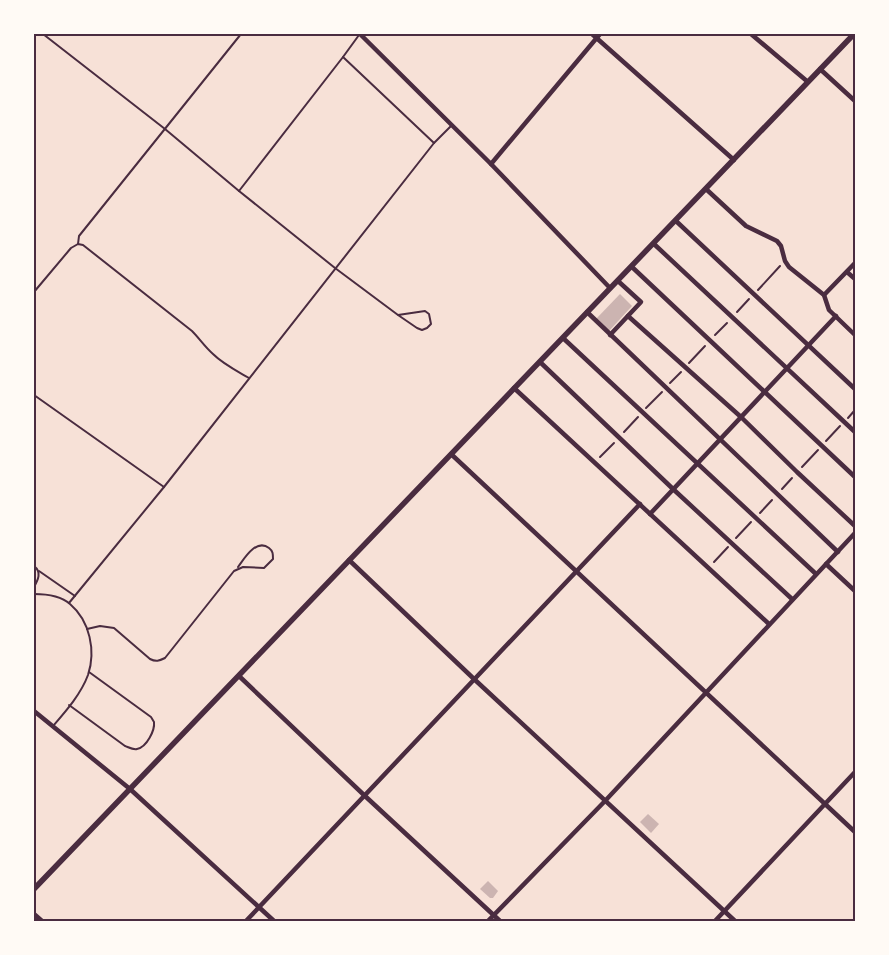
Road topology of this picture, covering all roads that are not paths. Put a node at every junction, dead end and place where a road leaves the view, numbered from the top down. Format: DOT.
graph roads {
  1 [pos="43,34"];
  2 [pos="241,34"];
  3 [pos="360,34"];
  4 [pos="592,34"];
  5 [pos="751,34"];
  6 [pos="854,34"];
  7 [pos="598,36"];
  8 [pos="343,57"];
  9 [pos="820,69"];
  10 [pos="808,82"];
  11 [pos="855,101"];
  12 [pos="452,125"];
  13 [pos="166,129"];
  14 [pos="434,143"];
  15 [pos="734,160"];
  16 [pos="491,164"];
  17 [pos="706,190"];
  18 [pos="239,191"];
  19 [pos="676,220"];
  20 [pos="78,244"];
  21 [pos="654,244"];
  22 [pos="855,263"];
  23 [pos="632,267"];
  24 [pos="335,268"];
  25 [pos="847,272"];
  26 [pos="855,279"];
  27 [pos="618,281"];
  28 [pos="610,288"];
  29 [pos="34,292"];
  30 [pos="824,295"];
  31 [pos="587,312"];
  32 [pos="398,315"];
  33 [pos="628,316"];
  34 [pos="836,316"];
  35 [pos="610,335"];
  36 [pos="855,335"];
  37 [pos="563,338"];
  38 [pos="808,346"];
  39 [pos="540,362"];
  40 [pos="788,368"];
  41 [pos="249,378"];
  42 [pos="514,388"];
  43 [pos="855,389"];
  44 [pos="764,392"];
  45 [pos="34,395"];
  46 [pos="741,417"];
  47 [pos="855,432"];
  48 [pos="720,440"];
  49 [pos="451,454"];
  50 [pos="697,464"];
  51 [pos="855,477"];
  52 [pos="164,487"];
  53 [pos="673,489"];
  54 [pos="640,504"];
  55 [pos="650,514"];
  56 [pos="855,526"];
  57 [pos="855,533"];
  58 [pos="838,552"];
  59 [pos="350,560"];
  60 [pos="826,564"];
  61 [pos="34,566"];
  62 [pos="238,567"];
  63 [pos="38,571"];
  64 [pos="576,571"];
  65 [pos="816,574"];
  66 [pos="34,587"];
  67 [pos="855,590"];
  68 [pos="34,594"];
  69 [pos="75,596"];
  70 [pos="792,600"];
  71 [pos="69,603"];
  72 [pos="769,624"];
  73 [pos="87,629"];
  74 [pos="89,672"];
  75 [pos="239,676"];
  76 [pos="474,679"];
  77 [pos="705,692"];
  78 [pos="70,705"];
  79 [pos="34,711"];
  80 [pos="53,726"];
  81 [pos="855,772"];
  82 [pos="130,789"];
  83 [pos="364,796"];
  84 [pos="605,801"];
  85 [pos="825,804"];
  86 [pos="855,832"];
  87 [pos="34,889"];
  88 [pos="259,907"];
  89 [pos="724,911"];
  90 [pos="34,914"];
  91 [pos="494,916"];
  92 [pos="42,921"];
  93 [pos="246,921"];
  94 [pos="274,921"];
  95 [pos="488,921"];
  96 [pos="500,921"];
  97 [pos="715,921"];
  98 [pos="735,921"];
  1 -- 13 [label="lane"];
  2 -- 13 [label="lane"];
  3 -- 8 [label="lane"];
  3 -- 12 [label="street"];
  4 -- 7 [label="street"];
  5 -- 10 [label="street"];
  6 -- 9 [label="main road"];
  7 -- 15 [label="street"];
  7 -- 16 [label="street"];
  8 -- 14 [label="lane"];
  8 -- 18 [label="lane"];
  9 -- 10 [label="main road"];
  9 -- 11 [label="street"];
  10 -- 15 [label="main road"];
  12 -- 14 [label="lane"];
  12 -- 16 [label="street"];
  13 -- 18 [label="lane"];
  13 -- 20 [label="lane"];
  14 -- 24 [label="lane"];
  15 -- 17 [label="main road"];
  16 -- 28 [label="street"];
  17 -- 19 [label="main road"];
  17 -- 30 [label="street"];
  18 -- 24 [label="lane"];
  19 -- 21 [label="main road"];
  19 -- 38 [label="street"];
  20 -- 29 [label="lane"];
  20 -- 41 [label="lane"];
  21 -- 23 [label="main road"];
  21 -- 40 [label="street"];
  22 -- 25 [label="street"];
  23 -- 27 [label="main road"];
  23 -- 44 [label="street"];
  24 -- 32 [label="lane"];
  24 -- 41 [label="lane"];
  25 -- 26 [label="street"];
  25 -- 30 [label="street"];
  27 -- 28 [label="main road"];
  27 -- 33 [label="street"];
  28 -- 31 [label="main road"];
  30 -- 34 [label="street"];
  31 -- 35 [label="street"];
  31 -- 37 [label="main road"];
  32 -- 32 [label="lane"];
  33 -- 35 [label="street"];
  33 -- 46 [label="street"];
  34 -- 36 [label="street"];
  34 -- 38 [label="street"];
  35 -- 48 [label="street"];
  37 -- 39 [label="main road"];
  37 -- 50 [label="street"];
  38 -- 40 [label="street"];
  38 -- 43 [label="street"];
  39 -- 42 [label="main road"];
  39 -- 53 [label="street"];
  40 -- 44 [label="street"];
  40 -- 47 [label="street"];
  41 -- 52 [label="lane"];
  42 -- 49 [label="main road"];
  42 -- 54 [label="street"];
  44 -- 46 [label="street"];
  44 -- 51 [label="street"];
  45 -- 52 [label="lane"];
  46 -- 48 [label="street"];
  46 -- 56 [label="street"];
  48 -- 50 [label="street"];
  48 -- 58 [label="street"];
  49 -- 59 [label="main road"];
  49 -- 64 [label="street"];
  50 -- 53 [label="street"];
  50 -- 65 [label="street"];
  52 -- 69 [label="lane"];
  53 -- 55 [label="street"];
  53 -- 70 [label="street"];
  54 -- 55 [label="street"];
  54 -- 64 [label="street"];
  55 -- 72 [label="street"];
  57 -- 58 [label="street"];
  58 -- 60 [label="street"];
  59 -- 75 [label="main road"];
  59 -- 76 [label="street"];
  60 -- 65 [label="street"];
  60 -- 67 [label="street"];
  61 -- 63 [label="lane"];
  62 -- 62 [label="lane"];
  62 -- 73 [label="lane"];
  63 -- 66 [label="lane"];
  63 -- 69 [label="lane"];
  64 -- 76 [label="street"];
  64 -- 77 [label="street"];
  65 -- 70 [label="street"];
  68 -- 71 [label="lane"];
  69 -- 71 [label="lane"];
  70 -- 72 [label="street"];
  71 -- 73 [label="lane"];
  72 -- 77 [label="street"];
  73 -- 74 [label="lane"];
  74 -- 78 [label="lane"];
  74 -- 78 [label="lane"];
  75 -- 82 [label="main road"];
  75 -- 83 [label="street"];
  76 -- 83 [label="street"];
  76 -- 84 [label="street"];
  77 -- 84 [label="street"];
  77 -- 85 [label="street"];
  78 -- 80 [label="lane"];
  79 -- 80 [label="street"];
  80 -- 82 [label="street"];
  81 -- 85 [label="street"];
  82 -- 87 [label="main road"];
  82 -- 88 [label="street"];
  83 -- 88 [label="street"];
  83 -- 91 [label="street"];
  84 -- 89 [label="street"];
  84 -- 91 [label="street"];
  85 -- 86 [label="street"];
  85 -- 89 [label="street"];
  88 -- 93 [label="street"];
  88 -- 94 [label="street"];
  89 -- 97 [label="street"];
  89 -- 98 [label="street"];
  90 -- 92 [label="street"];
  91 -- 95 [label="street"];
  91 -- 96 [label="street"];
}
